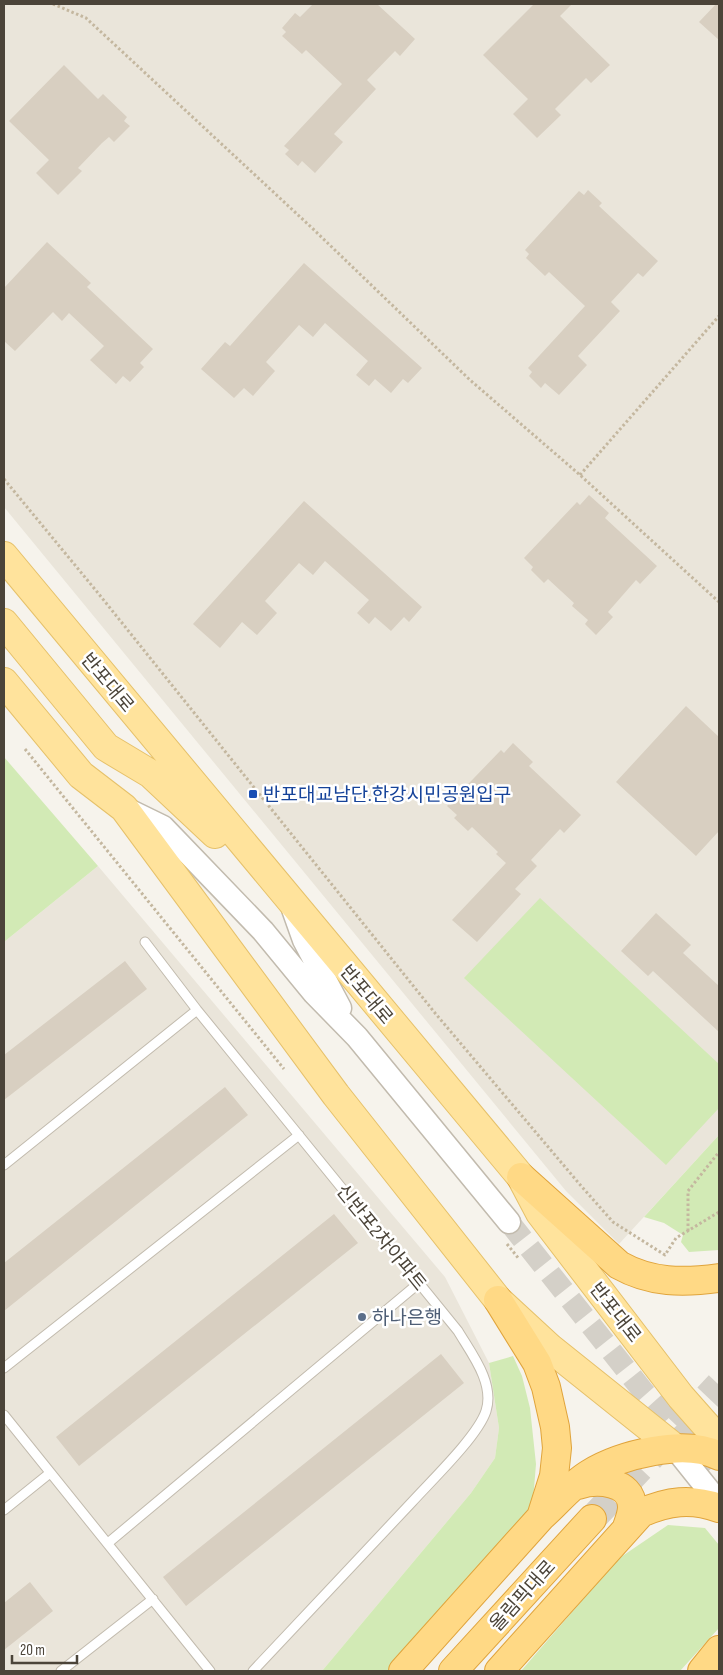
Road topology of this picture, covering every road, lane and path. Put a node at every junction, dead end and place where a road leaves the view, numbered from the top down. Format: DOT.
graph roads {
  1 [pos="52,4"];
  2 [pos="719,316"];
  3 [pos="580,475"];
  4 [pos="4,479"];
  5 [pos="4,556"];
  6 [pos="719,602"];
  7 [pos="4,623"];
  8 [pos="4,682"];
  9 [pos="23,747"];
  10 [pos="106,747"];
  11 [pos="124,808"];
  12 [pos="250,854"];
  13 [pos="291,903"];
  14 [pos="145,942"];
  15 [pos="197,1010"];
  16 [pos="357,1037"];
  17 [pos="285,1071"];
  18 [pos="299,1135"];
  19 [pos="719,1152"];
  20 [pos="4,1164"];
  21 [pos="521,1177"];
  22 [pos="719,1212"];
  23 [pos="509,1222"];
  24 [pos="688,1231"];
  25 [pos="719,1278"];
  26 [pos="419,1283"];
  27 [pos="498,1300"];
  28 [pos="4,1368"];
  29 [pos="4,1415"];
  30 [pos="719,1440"];
  31 [pos="675,1448"];
  32 [pos="719,1456"];
  33 [pos="50,1473"];
  34 [pos="573,1486"];
  35 [pos="719,1503"];
  36 [pos="719,1508"];
  37 [pos="4,1510"];
  38 [pos="541,1517"];
  39 [pos="592,1519"];
  40 [pos="627,1527"];
  41 [pos="108,1543"];
  42 [pos="152,1600"];
  43 [pos="719,1650"];
  44 [pos="61,1671"];
  45 [pos="210,1671"];
  46 [pos="253,1671"];
  47 [pos="403,1671"];
  48 [pos="453,1671"];
  49 [pos="499,1671"];
  50 [pos="702,1671"];
  1 -- 3 [label="path"];
  2 -- 3 [label="path"];
  3 -- 6 [label="path"];
  4 -- 24 [label="path"];
  5 -- 12 [label="main road, 반포대로"];
  7 -- 10 [label="main road"];
  8 -- 11 [label="main road"];
  9 -- 17 [label="path"];
  10 -- 11 [label="main road"];
  10 -- 12 [label="main road"];
  11 -- 16 [label="street"];
  11 -- 27 [label="main road"];
  12 -- 13 [label="main road, 반포대로"];
  13 -- 16 [label="street"];
  13 -- 21 [label="main road, 반포대로"];
  14 -- 15 [label="lane, 신반포2차아파트"];
  15 -- 18 [label="lane, 신반포2차아파트"];
  15 -- 20 [label="lane"];
  16 -- 23 [label="street, 반포대로"];
  18 -- 26 [label="lane, 신반포2차아파트"];
  18 -- 28 [label="lane"];
  19 -- 24 [label="path"];
  21 -- 25 [label="highway"];
  21 -- 30 [label="main road, 반포대로"];
  22 -- 24 [label="path"];
  26 -- 41 [label="lane"];
  26 -- 46 [label="lane, 신반포2차아파트"];
  27 -- 31 [label="main road"];
  27 -- 38 [label="highway"];
  29 -- 33 [label="lane"];
  31 -- 32 [label="highway"];
  31 -- 34 [label="highway"];
  31 -- 35 [label="street"];
  33 -- 37 [label="lane"];
  33 -- 41 [label="lane"];
  34 -- 38 [label="highway"];
  34 -- 40 [label="highway"];
  36 -- 40 [label="highway"];
  38 -- 47 [label="highway"];
  39 -- 48 [label="highway, 올림픽대로"];
  40 -- 49 [label="highway"];
  41 -- 42 [label="lane"];
  42 -- 44 [label="lane"];
  42 -- 45 [label="lane"];
  43 -- 50 [label="highway"];
}
